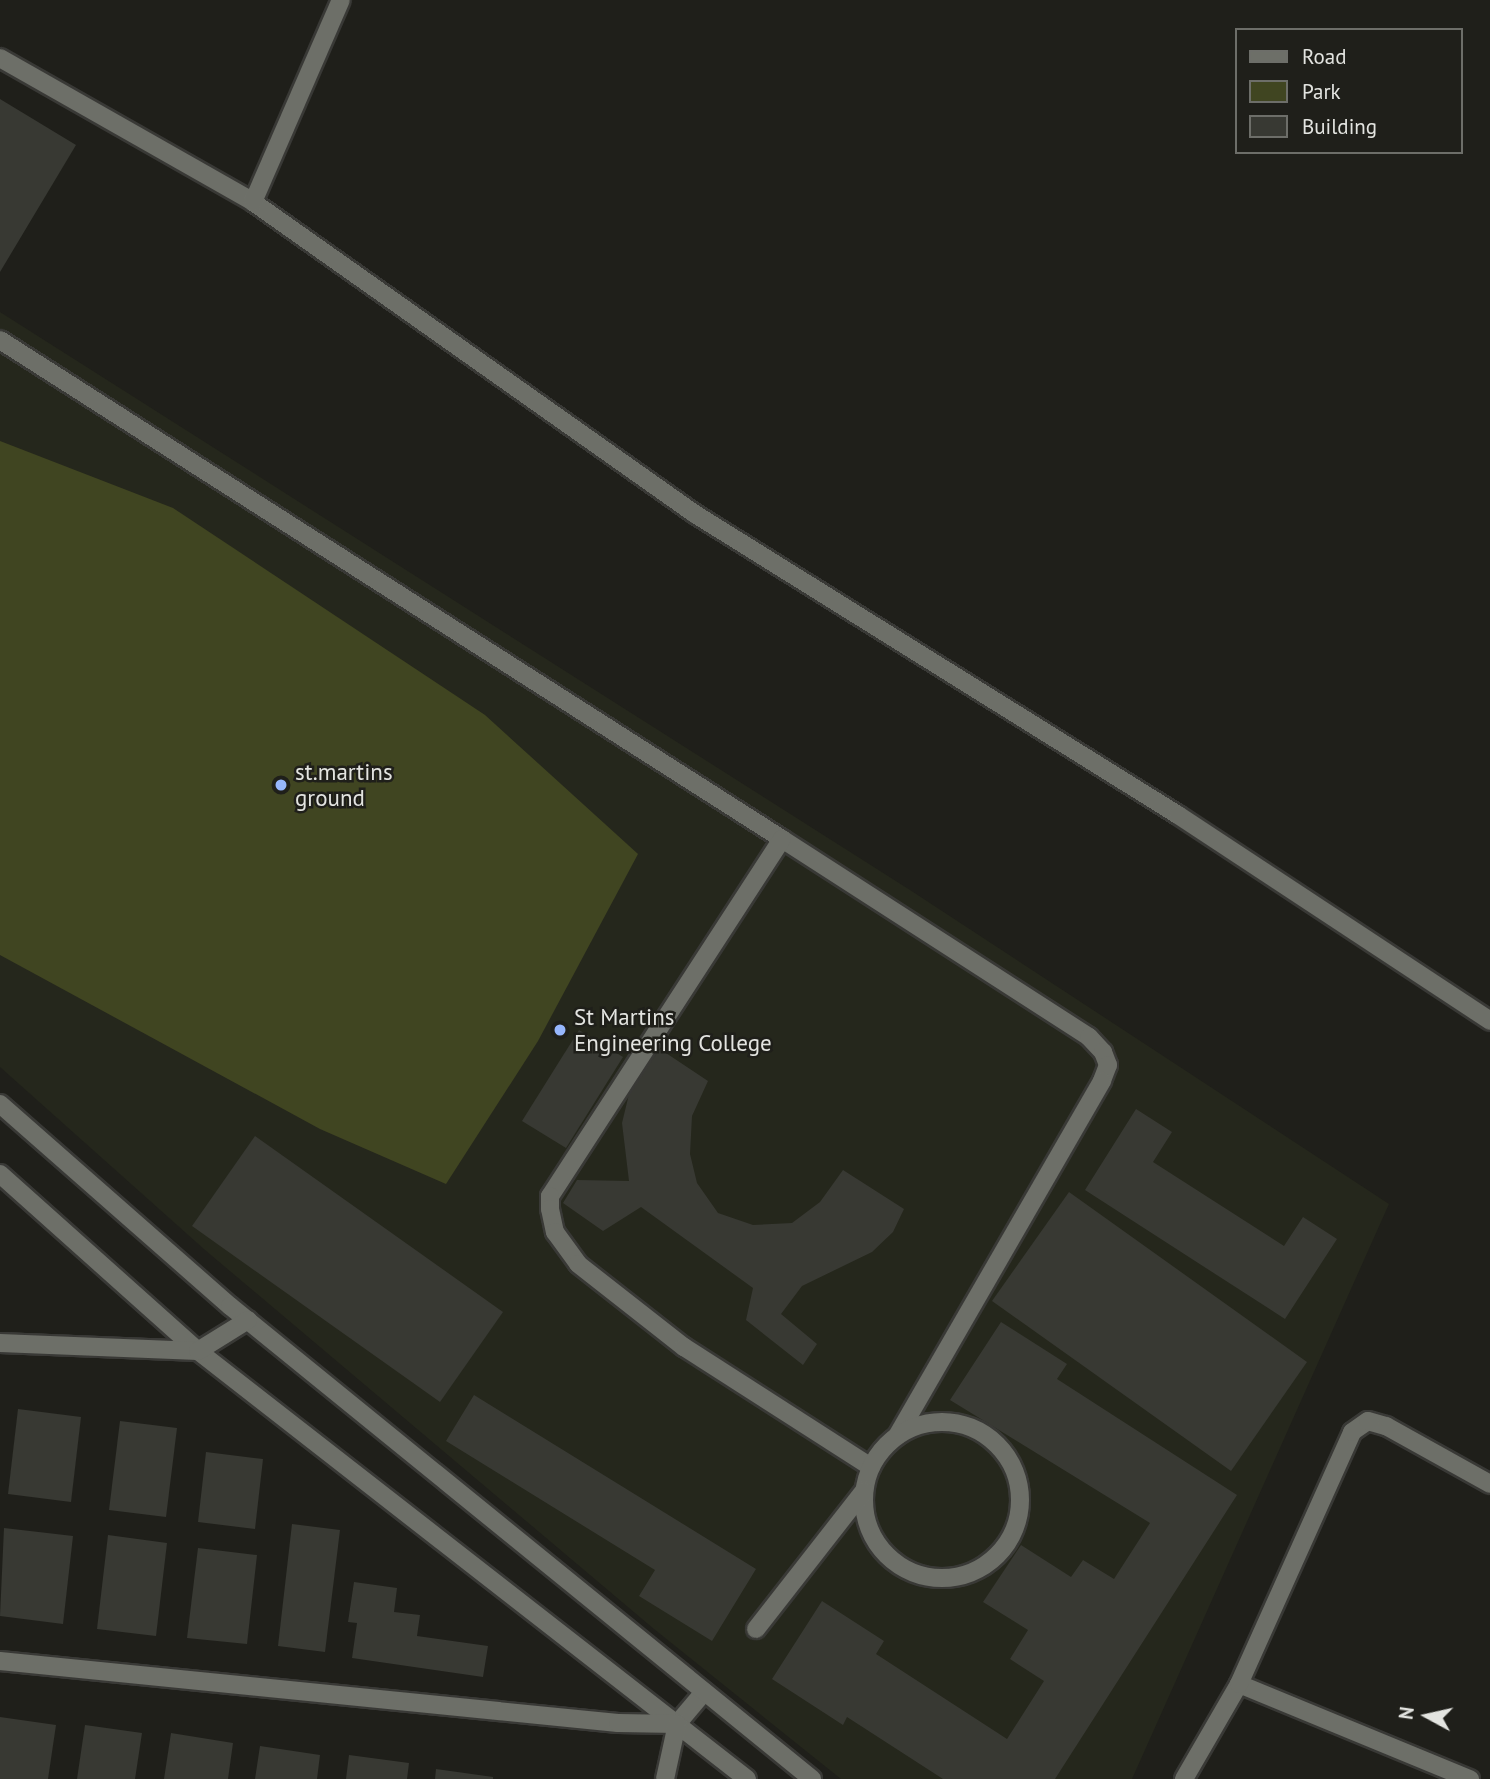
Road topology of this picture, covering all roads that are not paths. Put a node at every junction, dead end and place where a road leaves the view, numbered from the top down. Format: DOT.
graph roads {
  1 [pos="341,0"];
  2 [pos="0,58"];
  3 [pos="253,202"];
  4 [pos="0,340"];
  5 [pos="782,839"];
  6 [pos="1490,1021"];
  7 [pos="0,1104"];
  8 [pos="0,1174"];
  9 [pos="248,1320"];
  10 [pos="0,1343"];
  11 [pos="198,1351"];
  12 [pos="898,1435"];
  13 [pos="871,1467"];
  14 [pos="1490,1484"];
  15 [pos="864,1491"];
  16 [pos="756,1629"];
  17 [pos="0,1661"];
  18 [pos="1240,1684"];
  19 [pos="704,1692"];
  20 [pos="677,1724"];
  21 [pos="665,1779"];
  22 [pos="747,1779"];
  23 [pos="812,1779"];
  24 [pos="1184,1779"];
  25 [pos="1470,1779"];
  1 -- 3 [label="street"];
  2 -- 3 [label="street"];
  3 -- 6 [label="street"];
  4 -- 5 [label="street"];
  5 -- 12 [label="street"];
  5 -- 13 [label="street"];
  7 -- 9 [label="street"];
  8 -- 11 [label="street"];
  9 -- 11 [label="street"];
  9 -- 19 [label="street"];
  10 -- 11 [label="street"];
  11 -- 20 [label="street"];
  12 -- 13 [label="street"];
  12 -- 15 [label="street"];
  13 -- 15 [label="street"];
  14 -- 18 [label="street"];
  15 -- 16 [label="street"];
  17 -- 20 [label="street"];
  18 -- 24 [label="street"];
  18 -- 25 [label="street"];
  19 -- 20 [label="street"];
  19 -- 23 [label="street"];
  20 -- 21 [label="street"];
  20 -- 22 [label="street"];
}
